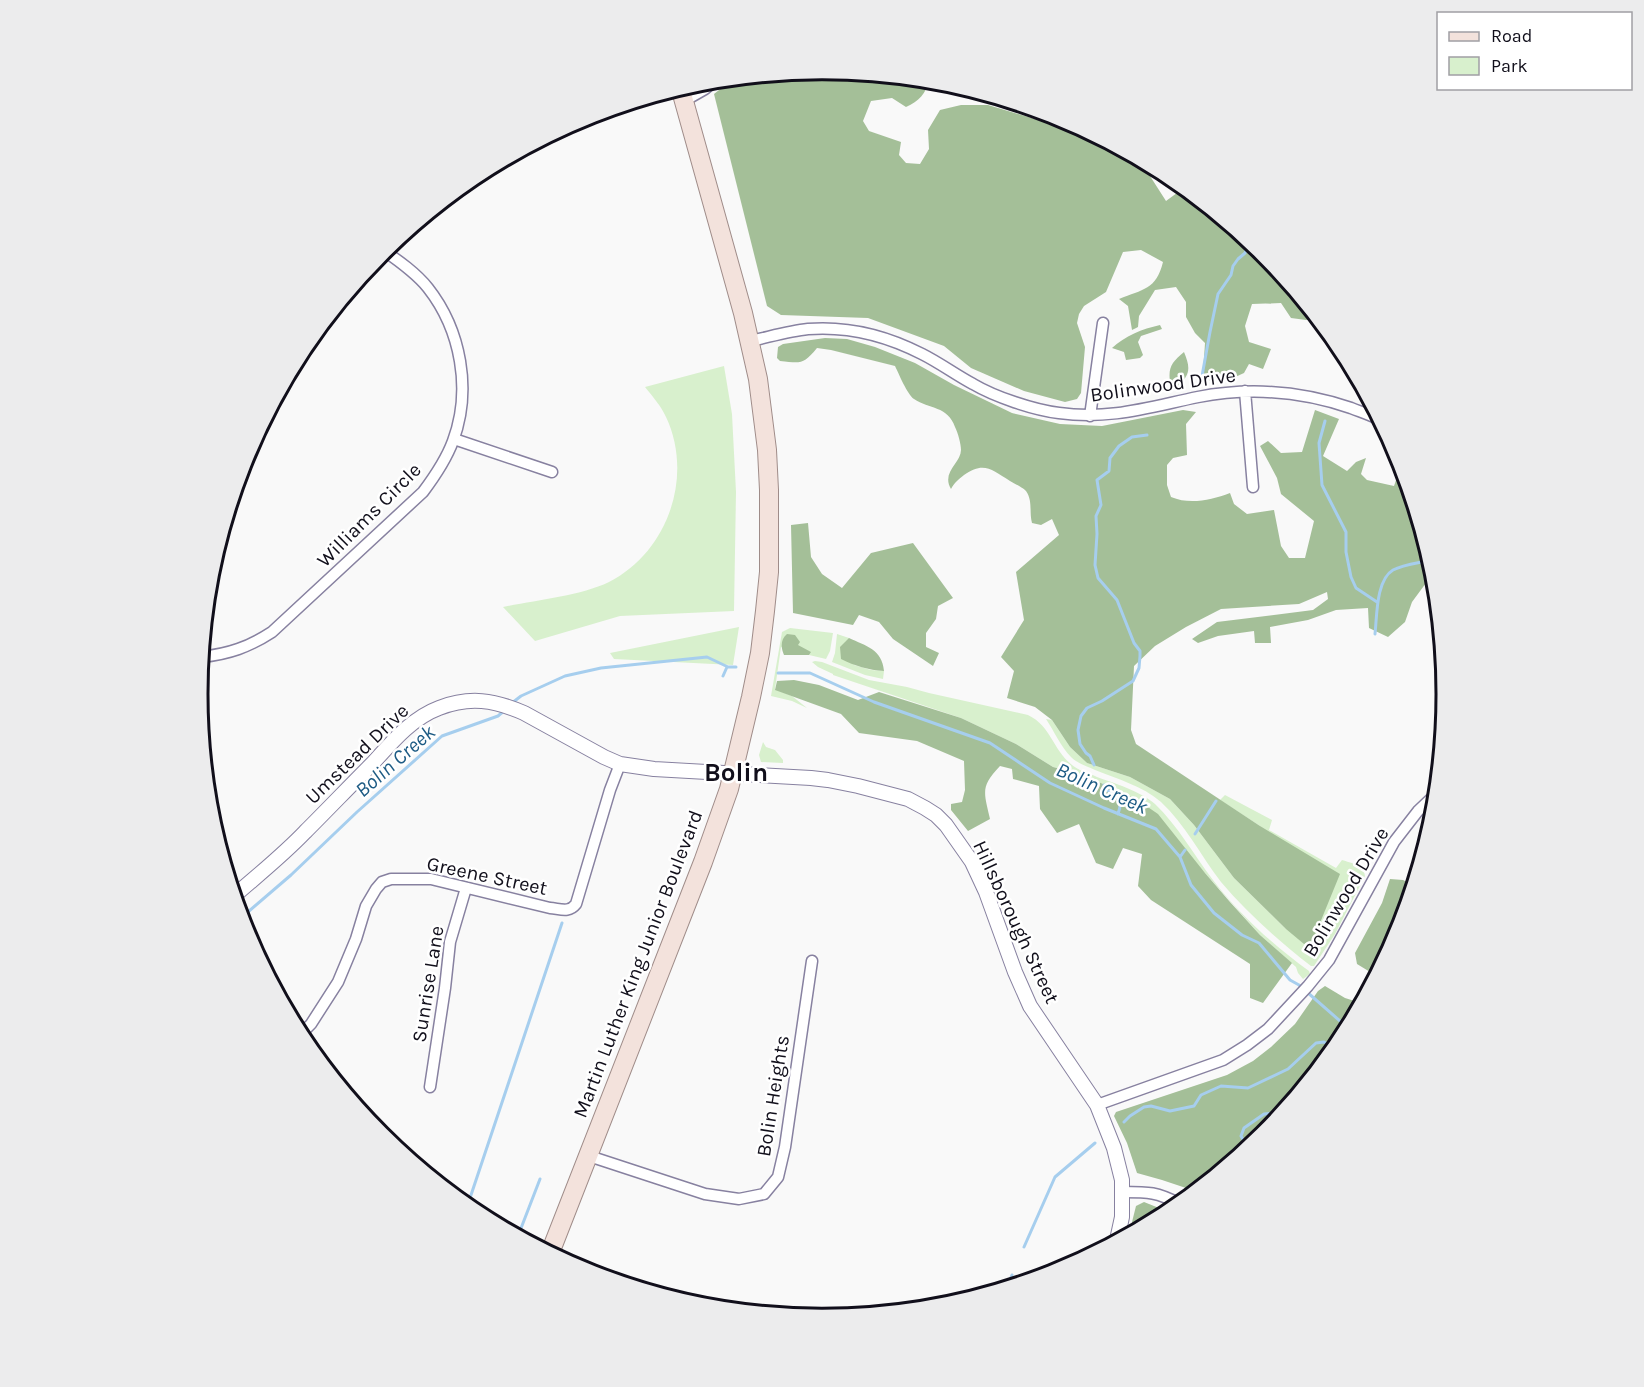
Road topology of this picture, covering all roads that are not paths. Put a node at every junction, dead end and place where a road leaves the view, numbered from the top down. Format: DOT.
graph roads {
  1 [pos="682,96"];
  2 [pos="391,256"];
  3 [pos="1103,323"];
  4 [pos="750,341"];
  5 [pos="1245,391"];
  6 [pos="1369,414"];
  7 [pos="1090,416"];
  8 [pos="454,440"];
  9 [pos="552,472"];
  10 [pos="1253,487"];
  11 [pos="209,656"];
  12 [pos="620,764"];
  13 [pos="733,774"];
  14 [pos="1426,804"];
  15 [pos="240,887"];
  16 [pos="466,888"];
  17 [pos="812,962"];
  18 [pos="307,1028"];
  19 [pos="430,1087"];
  20 [pos="1097,1105"];
  21 [pos="589,1156"];
  22 [pos="1123,1192"];
  23 [pos="1170,1199"];
  24 [pos="1119,1230"];
  25 [pos="553,1245"];
  1 -- 4 [label="main road, Martin Luther King Junior Boulevard"];
  2 -- 8 [label="street, Williams Circle"];
  3 -- 7 [label="street"];
  4 -- 7 [label="street, Bolinwood Drive"];
  4 -- 13 [label="main road, Martin Luther King Junior Boulevard"];
  5 -- 6 [label="street, Bolinwood Drive"];
  5 -- 7 [label="street, Bolinwood Drive"];
  5 -- 10 [label="street"];
  8 -- 9 [label="street"];
  8 -- 11 [label="street, Williams Circle"];
  12 -- 13 [label="street, Umstead Drive"];
  12 -- 15 [label="street, Umstead Drive"];
  12 -- 16 [label="street, Greene Street"];
  13 -- 20 [label="street, Hillsborough Street"];
  13 -- 21 [label="main road, Martin Luther King Junior Boulevard"];
  14 -- 20 [label="street, Bolinwood Drive"];
  16 -- 18 [label="street, Greene Street"];
  16 -- 19 [label="street, Sunrise Lane"];
  17 -- 21 [label="street, Bolin Heights"];
  20 -- 22 [label="street, Hillsborough Street"];
  21 -- 25 [label="main road, Martin Luther King Junior Boulevard"];
  22 -- 23 [label="street"];
  22 -- 24 [label="street, Hillsborough Street"];
}
